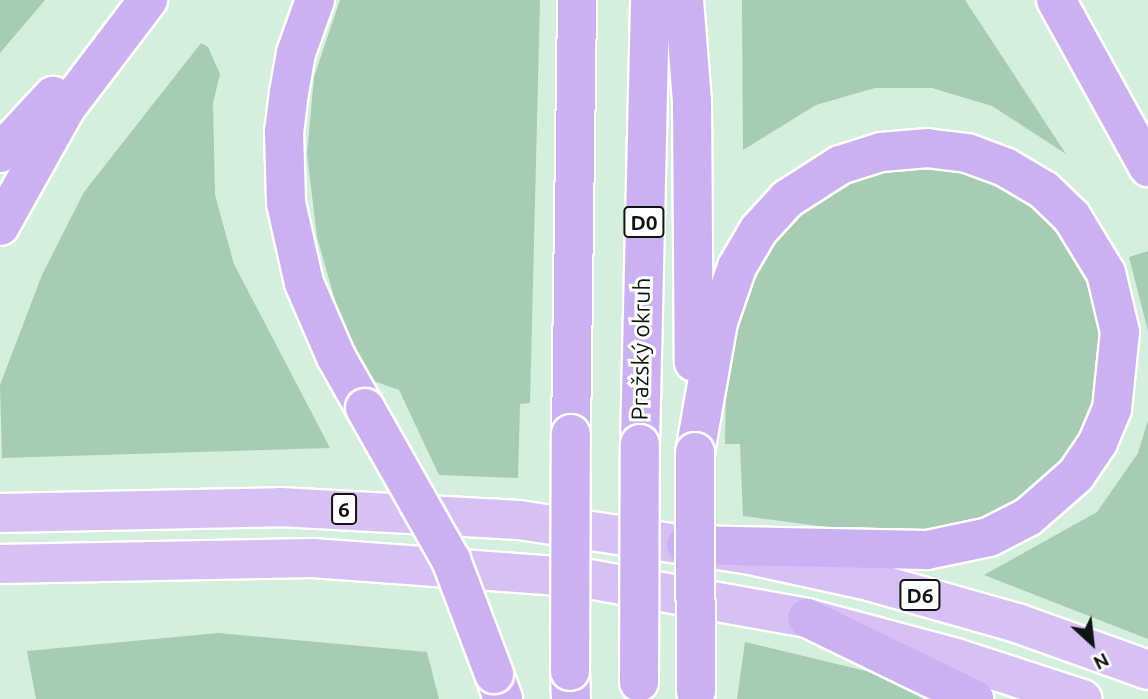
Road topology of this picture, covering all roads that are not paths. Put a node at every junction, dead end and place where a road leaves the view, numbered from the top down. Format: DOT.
graph roads {
  1 [pos="146,0"];
  2 [pos="315,0"];
  3 [pos="577,0"];
  4 [pos="650,0"];
  5 [pos="684,0"];
  6 [pos="1046,0"];
  7 [pos="1056,0"];
  8 [pos="1088,61"];
  9 [pos="0,153"];
  10 [pos="1148,167"];
  11 [pos="0,226"];
  12 [pos="695,452"];
  13 [pos="0,513"];
  14 [pos="686,545"];
  15 [pos="0,564"];
  16 [pos="807,618"];
  17 [pos="1148,670"];
  18 [pos="570,685"];
  19 [pos="498,686"];
  20 [pos="639,691"];
  21 [pos="696,695"];
  22 [pos="974,699"];
  23 [pos="1082,699"];
  1 -- 9 [label="highway"];
  1 -- 11 [label="highway"];
  2 -- 19 [label="highway, bridge"];
  3 -- 18 [label="highway, bridge"];
  4 -- 20 [label="highway, Pražský okruh / D0, bridge"];
  5 -- 12 [label="highway"];
  6 -- 8 [label="highway"];
  7 -- 8 [label="highway"];
  8 -- 10 [label="highway"];
  12 -- 14 [label="highway"];
  12 -- 21 [label="highway, bridge"];
  13 -- 14 [label="highway, 6"];
  14 -- 17 [label="highway, D6"];
  15 -- 16 [label="highway, 6"];
  16 -- 22 [label="highway"];
  16 -- 23 [label="highway, D6"];
}
